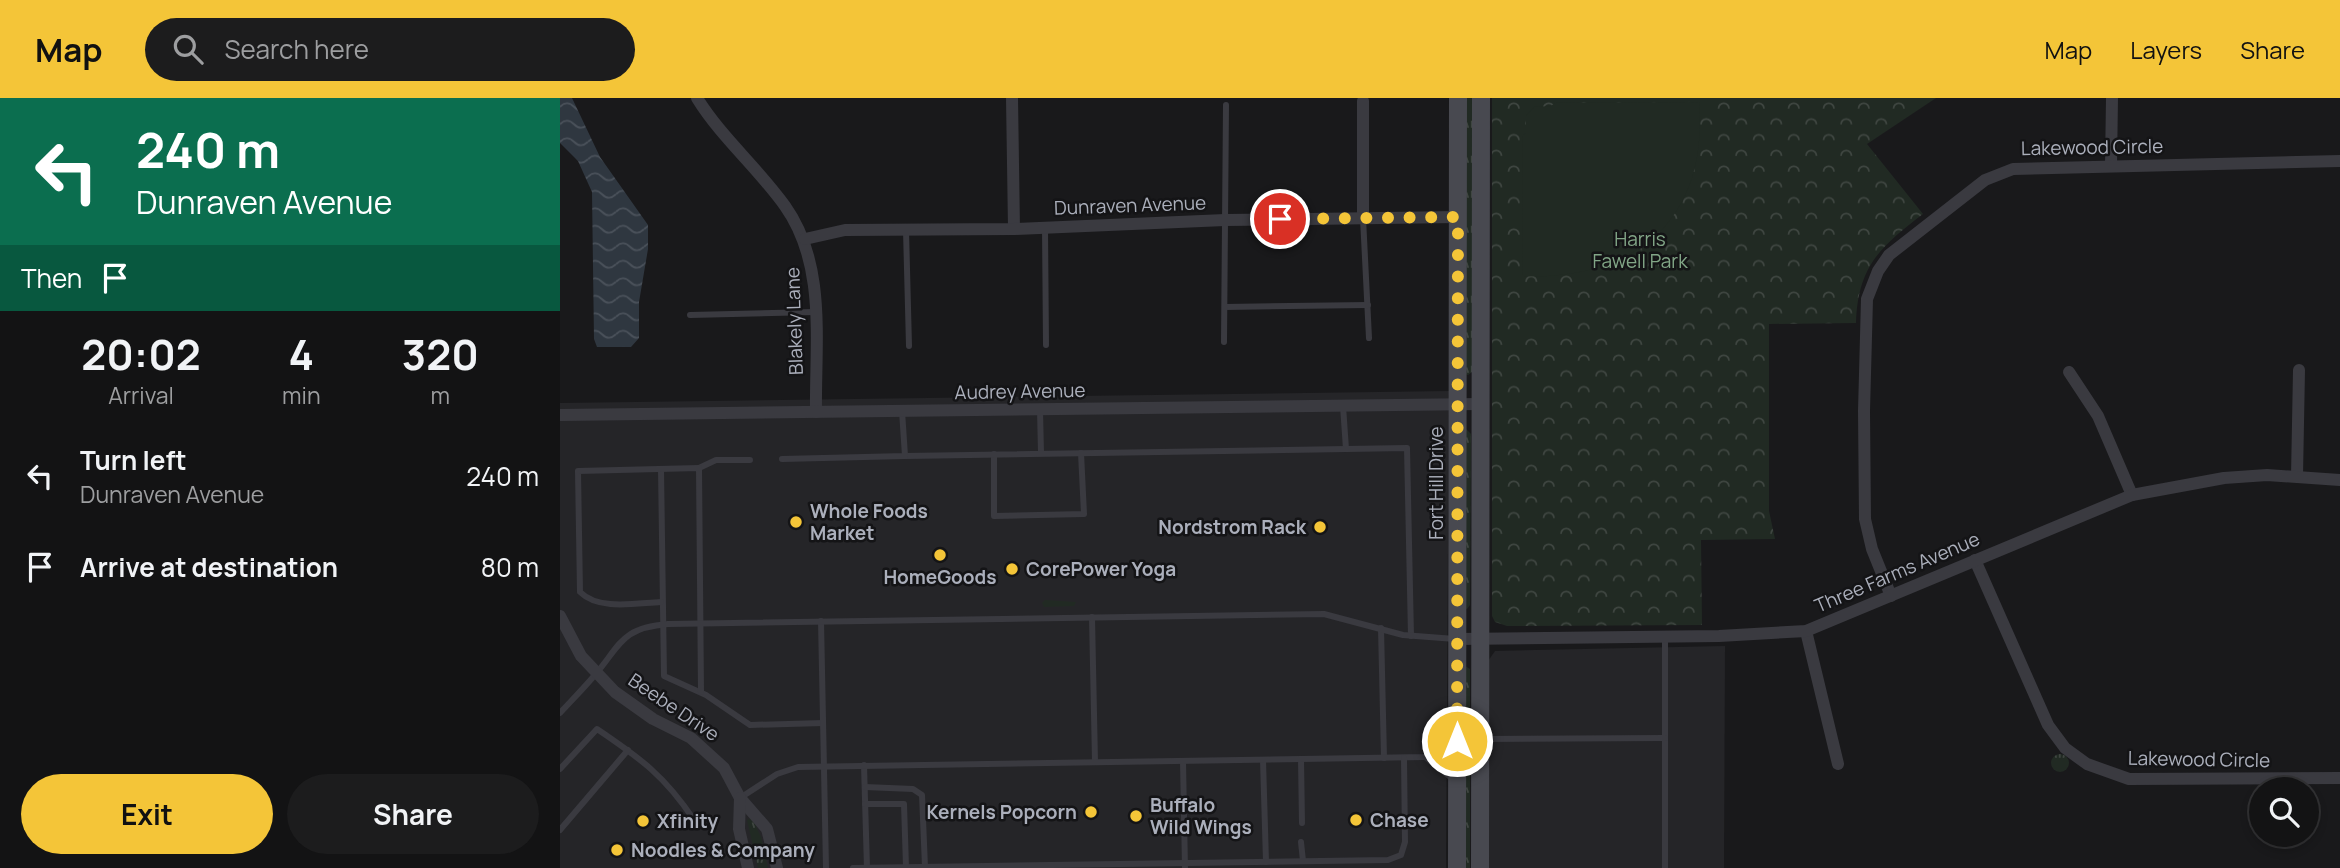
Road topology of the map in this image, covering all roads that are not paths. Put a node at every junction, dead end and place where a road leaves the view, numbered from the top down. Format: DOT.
graph roads {
  1 [pos="697,98"];
  2 [pos="1013,98"];
  3 [pos="1458,98"];
  4 [pos="1481,98"];
  5 [pos="2112,98"];
  6 [pos="1363,101"];
  7 [pos="1226,105"];
  8 [pos="2340,161"];
  9 [pos="2111,166"];
  10 [pos="1458,217"];
  11 [pos="1363,218"];
  12 [pos="1225,220"];
  13 [pos="1045,228"];
  14 [pos="1014,229"];
  15 [pos="906,230"];
  16 [pos="805,239"];
  17 [pos="1368,305"];
  18 [pos="1225,307"];
  19 [pos="814,312"];
  20 [pos="690,315"];
  21 [pos="1369,338"];
  22 [pos="1224,342"];
  23 [pos="1046,345"];
  24 [pos="909,346"];
  25 [pos="2299,370"];
  26 [pos="2069,372"];
  27 [pos="1458,404"];
  28 [pos="1481,404"];
  29 [pos="1343,406"];
  30 [pos="1040,410"];
  31 [pos="902,411"];
  32 [pos="816,412"];
  33 [pos="560,415"];
  34 [pos="1346,449"];
  35 [pos="1041,453"];
  36 [pos="1081,453"];
  37 [pos="994,454"];
  38 [pos="905,456"];
  39 [pos="782,459"];
  40 [pos="750,460"];
  41 [pos="699,468"];
  42 [pos="661,469"];
  43 [pos="2297,476"];
  44 [pos="2340,480"];
  45 [pos="2132,495"];
  46 [pos="1975,560"];
  47 [pos="1891,596"];
  48 [pos="662,602"];
  49 [pos="560,616"];
  50 [pos="1092,617"];
  51 [pos="821,621"];
  52 [pos="699,623"];
  53 [pos="663,624"];
  54 [pos="1381,628"];
  55 [pos="1806,631"];
  56 [pos="1411,636"];
  57 [pos="1665,637"];
  58 [pos="1457,639"];
  59 [pos="1480,639"];
  60 [pos="596,674"];
  61 [pos="701,692"];
  62 [pos="560,713"];
  63 [pos="823,723"];
  64 [pos="1457,732"];
  65 [pos="1665,738"];
  66 [pos="1480,739"];
  67 [pos="628,750"];
  68 [pos="1425,757"];
  69 [pos="1384,758"];
  70 [pos="1404,758"];
  71 [pos="1301,759"];
  72 [pos="1263,760"];
  73 [pos="1183,761"];
  74 [pos="1094,762"];
  75 [pos="1838,764"];
  76 [pos="826,765"];
  77 [pos="864,765"];
  78 [pos="560,769"];
  79 [pos="2340,778"];
  80 [pos="1457,783"];
  81 [pos="865,787"];
  82 [pos="740,798"];
  83 [pos="865,804"];
  84 [pos="694,820"];
  85 [pos="1302,823"];
  86 [pos="560,830"];
  87 [pos="1301,842"];
  88 [pos="1303,861"];
  89 [pos="1266,862"];
  90 [pos="1185,865"];
  91 [pos="906,867"];
  92 [pos="925,867"];
  93 [pos="748,868"];
  94 [pos="777,868"];
  95 [pos="826,868"];
  96 [pos="853,868"];
  97 [pos="867,868"];
  98 [pos="1457,868"];
  99 [pos="1480,868"];
  100 [pos="1665,868"];
  1 -- 16 [label="street, Blakely Lane"];
  2 -- 14 [label="street"];
  3 -- 10 [label="street, Fort Hill Drive"];
  4 -- 28 [label="street"];
  5 -- 9 [label="street"];
  6 -- 11 [label="street"];
  7 -- 12 [label="lane"];
  8 -- 9 [label="street, Lakewood Circle"];
  9 -- 47 [label="street, Lakewood Circle"];
  10 -- 11 [label="street, Dunraven Avenue"];
  10 -- 27 [label="street, Fort Hill Drive"];
  11 -- 12 [label="street, Dunraven Avenue"];
  11 -- 17 [label="lane"];
  12 -- 13 [label="street, Dunraven Avenue"];
  12 -- 18 [label="lane"];
  13 -- 14 [label="street, Dunraven Avenue"];
  13 -- 23 [label="lane"];
  14 -- 15 [label="street, Dunraven Avenue"];
  15 -- 16 [label="street, Dunraven Avenue"];
  15 -- 24 [label="lane"];
  16 -- 19 [label="street, Blakely Lane"];
  17 -- 18 [label="lane"];
  17 -- 21 [label="lane"];
  18 -- 22 [label="lane"];
  19 -- 20 [label="lane"];
  19 -- 32 [label="street, Blakely Lane"];
  25 -- 43 [label="street"];
  26 -- 45 [label="street"];
  27 -- 28 [label="street, Audrey Avenue"];
  27 -- 29 [label="street, Audrey Avenue"];
  27 -- 58 [label="street, Fort Hill Drive"];
  28 -- 59 [label="street"];
  29 -- 30 [label="street, Audrey Avenue"];
  29 -- 34 [label="lane"];
  30 -- 31 [label="street, Audrey Avenue"];
  30 -- 35 [label="lane"];
  31 -- 32 [label="street, Audrey Avenue"];
  31 -- 38 [label="lane"];
  32 -- 33 [label="street, Audrey Avenue"];
  34 -- 36 [label="lane"];
  34 -- 56 [label="lane"];
  35 -- 36 [label="lane"];
  35 -- 37 [label="lane"];
  36 -- 37 [label="lane"];
  37 -- 38 [label="lane"];
  38 -- 39 [label="lane"];
  40 -- 41 [label="lane"];
  41 -- 42 [label="lane"];
  41 -- 52 [label="lane"];
  42 -- 48 [label="lane"];
  42 -- 48 [label="lane"];
  43 -- 44 [label="street, Three Farms Avenue"];
  43 -- 45 [label="street, Three Farms Avenue"];
  45 -- 46 [label="street, Three Farms Avenue"];
  46 -- 47 [label="street, Three Farms Avenue"];
  46 -- 79 [label="street, Lakewood Circle"];
  47 -- 55 [label="street, Three Farms Avenue"];
  48 -- 53 [label="lane"];
  49 -- 60 [label="street, Beebe Drive"];
  50 -- 51 [label="lane"];
  50 -- 54 [label="lane"];
  50 -- 74 [label="lane"];
  51 -- 52 [label="lane"];
  51 -- 63 [label="lane"];
  52 -- 53 [label="lane"];
  52 -- 61 [label="lane"];
  53 -- 60 [label="lane"];
  53 -- 61 [label="lane"];
  54 -- 56 [label="lane"];
  54 -- 69 [label="lane"];
  55 -- 57 [label="street, Three Farms Avenue"];
  55 -- 75 [label="street"];
  56 -- 58 [label="lane"];
  57 -- 59 [label="street, Three Farms Avenue"];
  57 -- 65 [label="lane"];
  58 -- 59 [label="street, Three Farms Avenue"];
  58 -- 64 [label="street, Fort Hill Drive"];
  59 -- 66 [label="street"];
  60 -- 62 [label="lane"];
  60 -- 82 [label="street, Beebe Drive"];
  61 -- 63 [label="lane"];
  63 -- 76 [label="lane"];
  64 -- 68 [label="lane"];
  64 -- 80 [label="street, Fort Hill Drive"];
  65 -- 66 [label="lane"];
  65 -- 100 [label="lane"];
  66 -- 99 [label="street"];
  67 -- 78 [label="lane"];
  67 -- 84 [label="lane"];
  67 -- 86 [label="lane"];
  68 -- 70 [label="lane"];
  68 -- 80 [label="lane"];
  69 -- 70 [label="lane"];
  69 -- 71 [label="lane"];
  70 -- 88 [label="lane"];
  71 -- 72 [label="lane"];
  71 -- 85 [label="lane"];
  72 -- 73 [label="lane"];
  72 -- 89 [label="lane"];
  73 -- 74 [label="lane"];
  73 -- 90 [label="lane"];
  74 -- 77 [label="lane"];
  76 -- 77 [label="lane"];
  76 -- 82 [label="lane"];
  76 -- 95 [label="lane"];
  77 -- 81 [label="lane"];
  80 -- 98 [label="street, Fort Hill Drive"];
  81 -- 83 [label="lane"];
  81 -- 92 [label="lane"];
  82 -- 93 [label="street, Beebe Drive"];
  82 -- 94 [label="street, Beebe Drive"];
  83 -- 91 [label="lane"];
  83 -- 97 [label="lane"];
  87 -- 88 [label="lane"];
  88 -- 89 [label="lane"];
  89 -- 90 [label="lane"];
  90 -- 92 [label="lane"];
  91 -- 92 [label="lane"];
  91 -- 97 [label="lane"];
  96 -- 97 [label="lane"];
}
